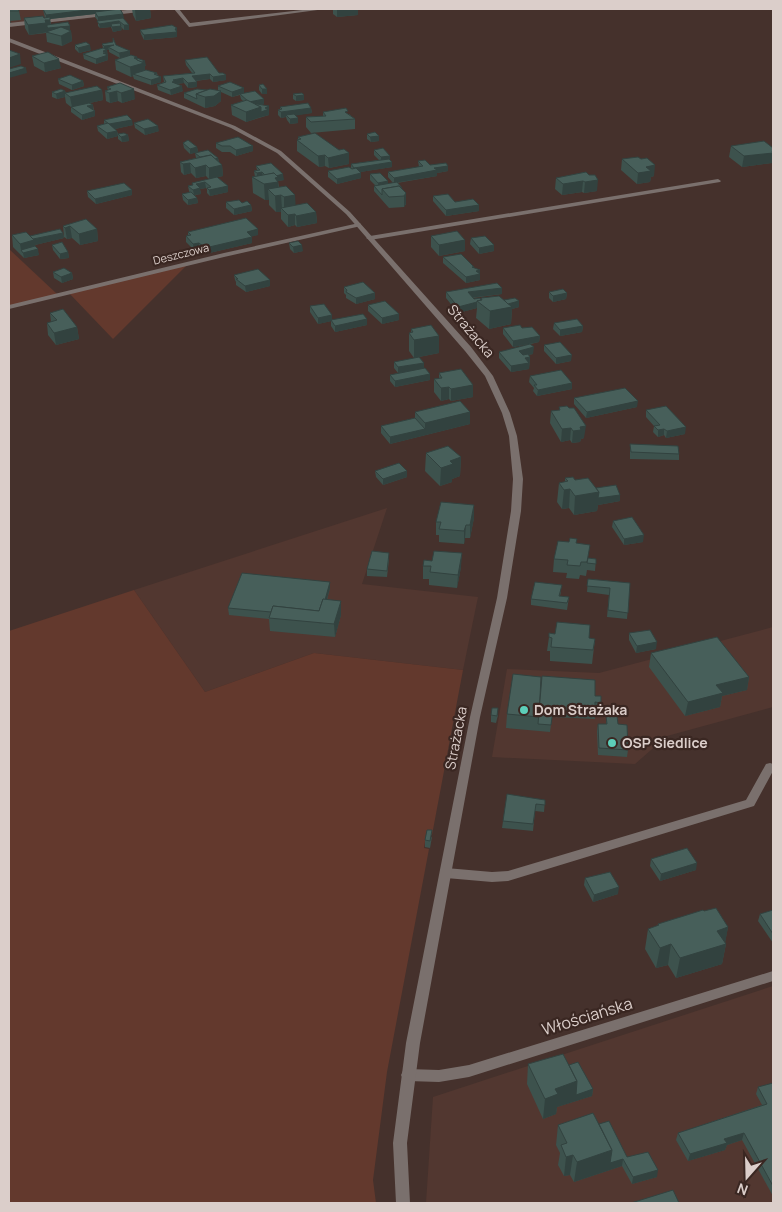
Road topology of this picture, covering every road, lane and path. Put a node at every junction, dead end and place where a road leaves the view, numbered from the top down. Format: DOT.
graph roads {
  1 [pos="148,9"];
  2 [pos="176,9"];
  3 [pos="322,9"];
  4 [pos="9,25"];
  5 [pos="9,40"];
  6 [pos="718,181"];
  7 [pos="359,225"];
  8 [pos="370,238"];
  9 [pos="9,308"];
  10 [pos="770,767"];
  11 [pos="446,873"];
  12 [pos="773,976"];
  13 [pos="408,1075"];
  14 [pos="403,1203"];
  1 -- 4 [label="street"];
  2 -- 3 [label="street"];
  5 -- 7 [label="street, Strażacka"];
  6 -- 8 [label="street"];
  7 -- 8 [label="street, Strażacka"];
  7 -- 9 [label="street, Deszczowa"];
  8 -- 11 [label="street, Strażacka"];
  10 -- 11 [label="street"];
  11 -- 13 [label="street, Strażacka"];
  12 -- 13 [label="street, Włościańska"];
  13 -- 14 [label="street, Strażacka"];
}
